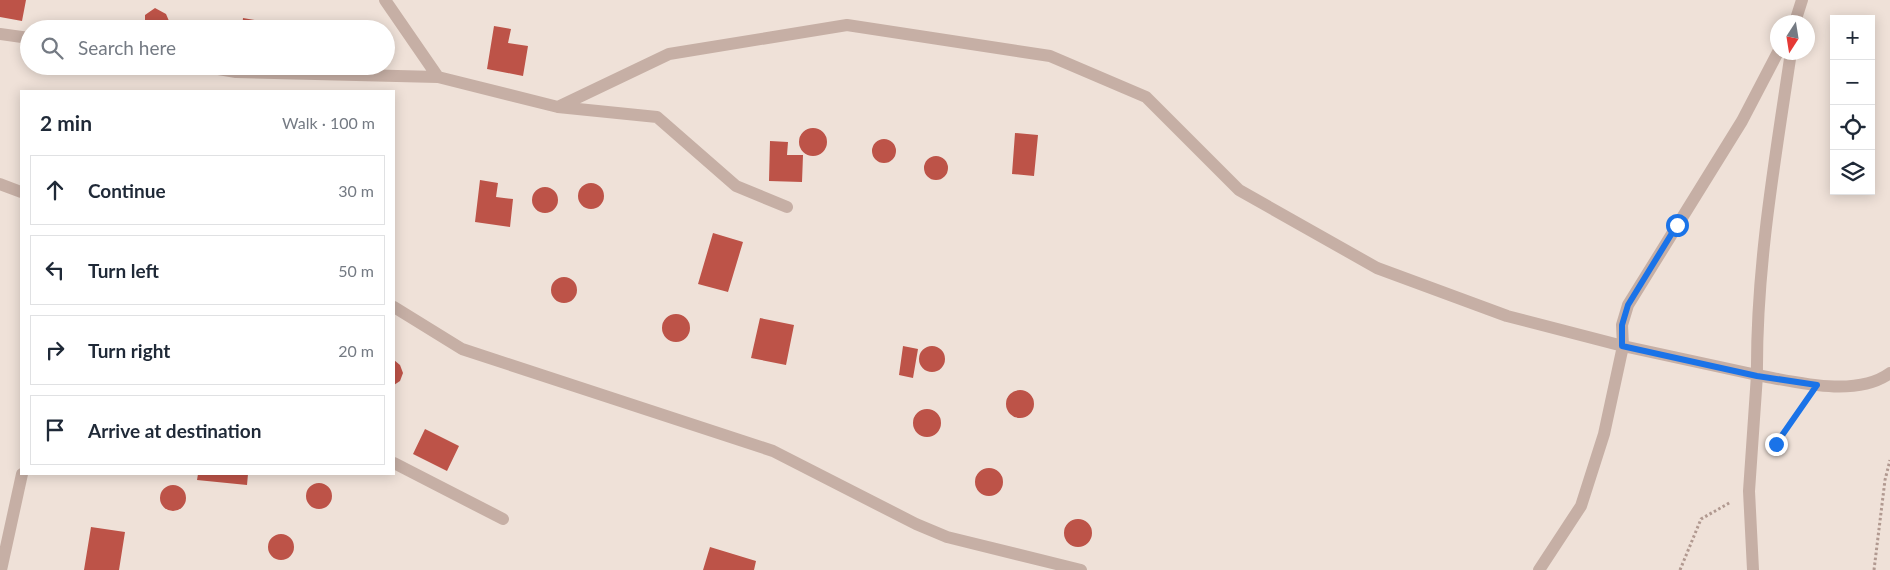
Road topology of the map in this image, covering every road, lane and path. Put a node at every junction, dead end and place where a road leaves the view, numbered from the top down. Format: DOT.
graph roads {
  1 [pos="385,0"];
  2 [pos="1802,0"];
  3 [pos="1797,15"];
  4 [pos="0,34"];
  5 [pos="20,37"];
  6 [pos="1774,60"];
  7 [pos="1790,60"];
  8 [pos="357,75"];
  9 [pos="438,77"];
  10 [pos="558,107"];
  11 [pos="0,184"];
  12 [pos="20,192"];
  13 [pos="787,207"];
  14 [pos="395,308"];
  15 [pos="1622,346"];
  16 [pos="1890,373"];
  17 [pos="1757,376"];
  18 [pos="1817,385"];
  19 [pos="1772,452"];
  20 [pos="1890,460"];
  21 [pos="395,464"];
  22 [pos="22,475"];
  23 [pos="1749,491"];
  24 [pos="504,519"];
  25 [pos="0,570"];
  26 [pos="1081,570"];
  27 [pos="1539,570"];
  28 [pos="1680,570"];
  29 [pos="1754,570"];
  30 [pos="1874,570"];
  1 -- 9 [label="street"];
  2 -- 3 [label="street"];
  4 -- 5 [label="street"];
  6 -- 15 [label="street"];
  7 -- 17 [label="street"];
  8 -- 9 [label="street"];
  9 -- 10 [label="street"];
  10 -- 13 [label="street"];
  10 -- 15 [label="street"];
  11 -- 12 [label="street"];
  14 -- 26 [label="street"];
  15 -- 17 [label="street"];
  15 -- 27 [label="street"];
  16 -- 18 [label="street"];
  17 -- 18 [label="street"];
  17 -- 23 [label="street"];
  18 -- 19 [label="path"];
  20 -- 30 [label="path"];
  21 -- 24 [label="street"];
  22 -- 25 [label="street"];
  23 -- 28 [label="path"];
  23 -- 29 [label="street"];
}
